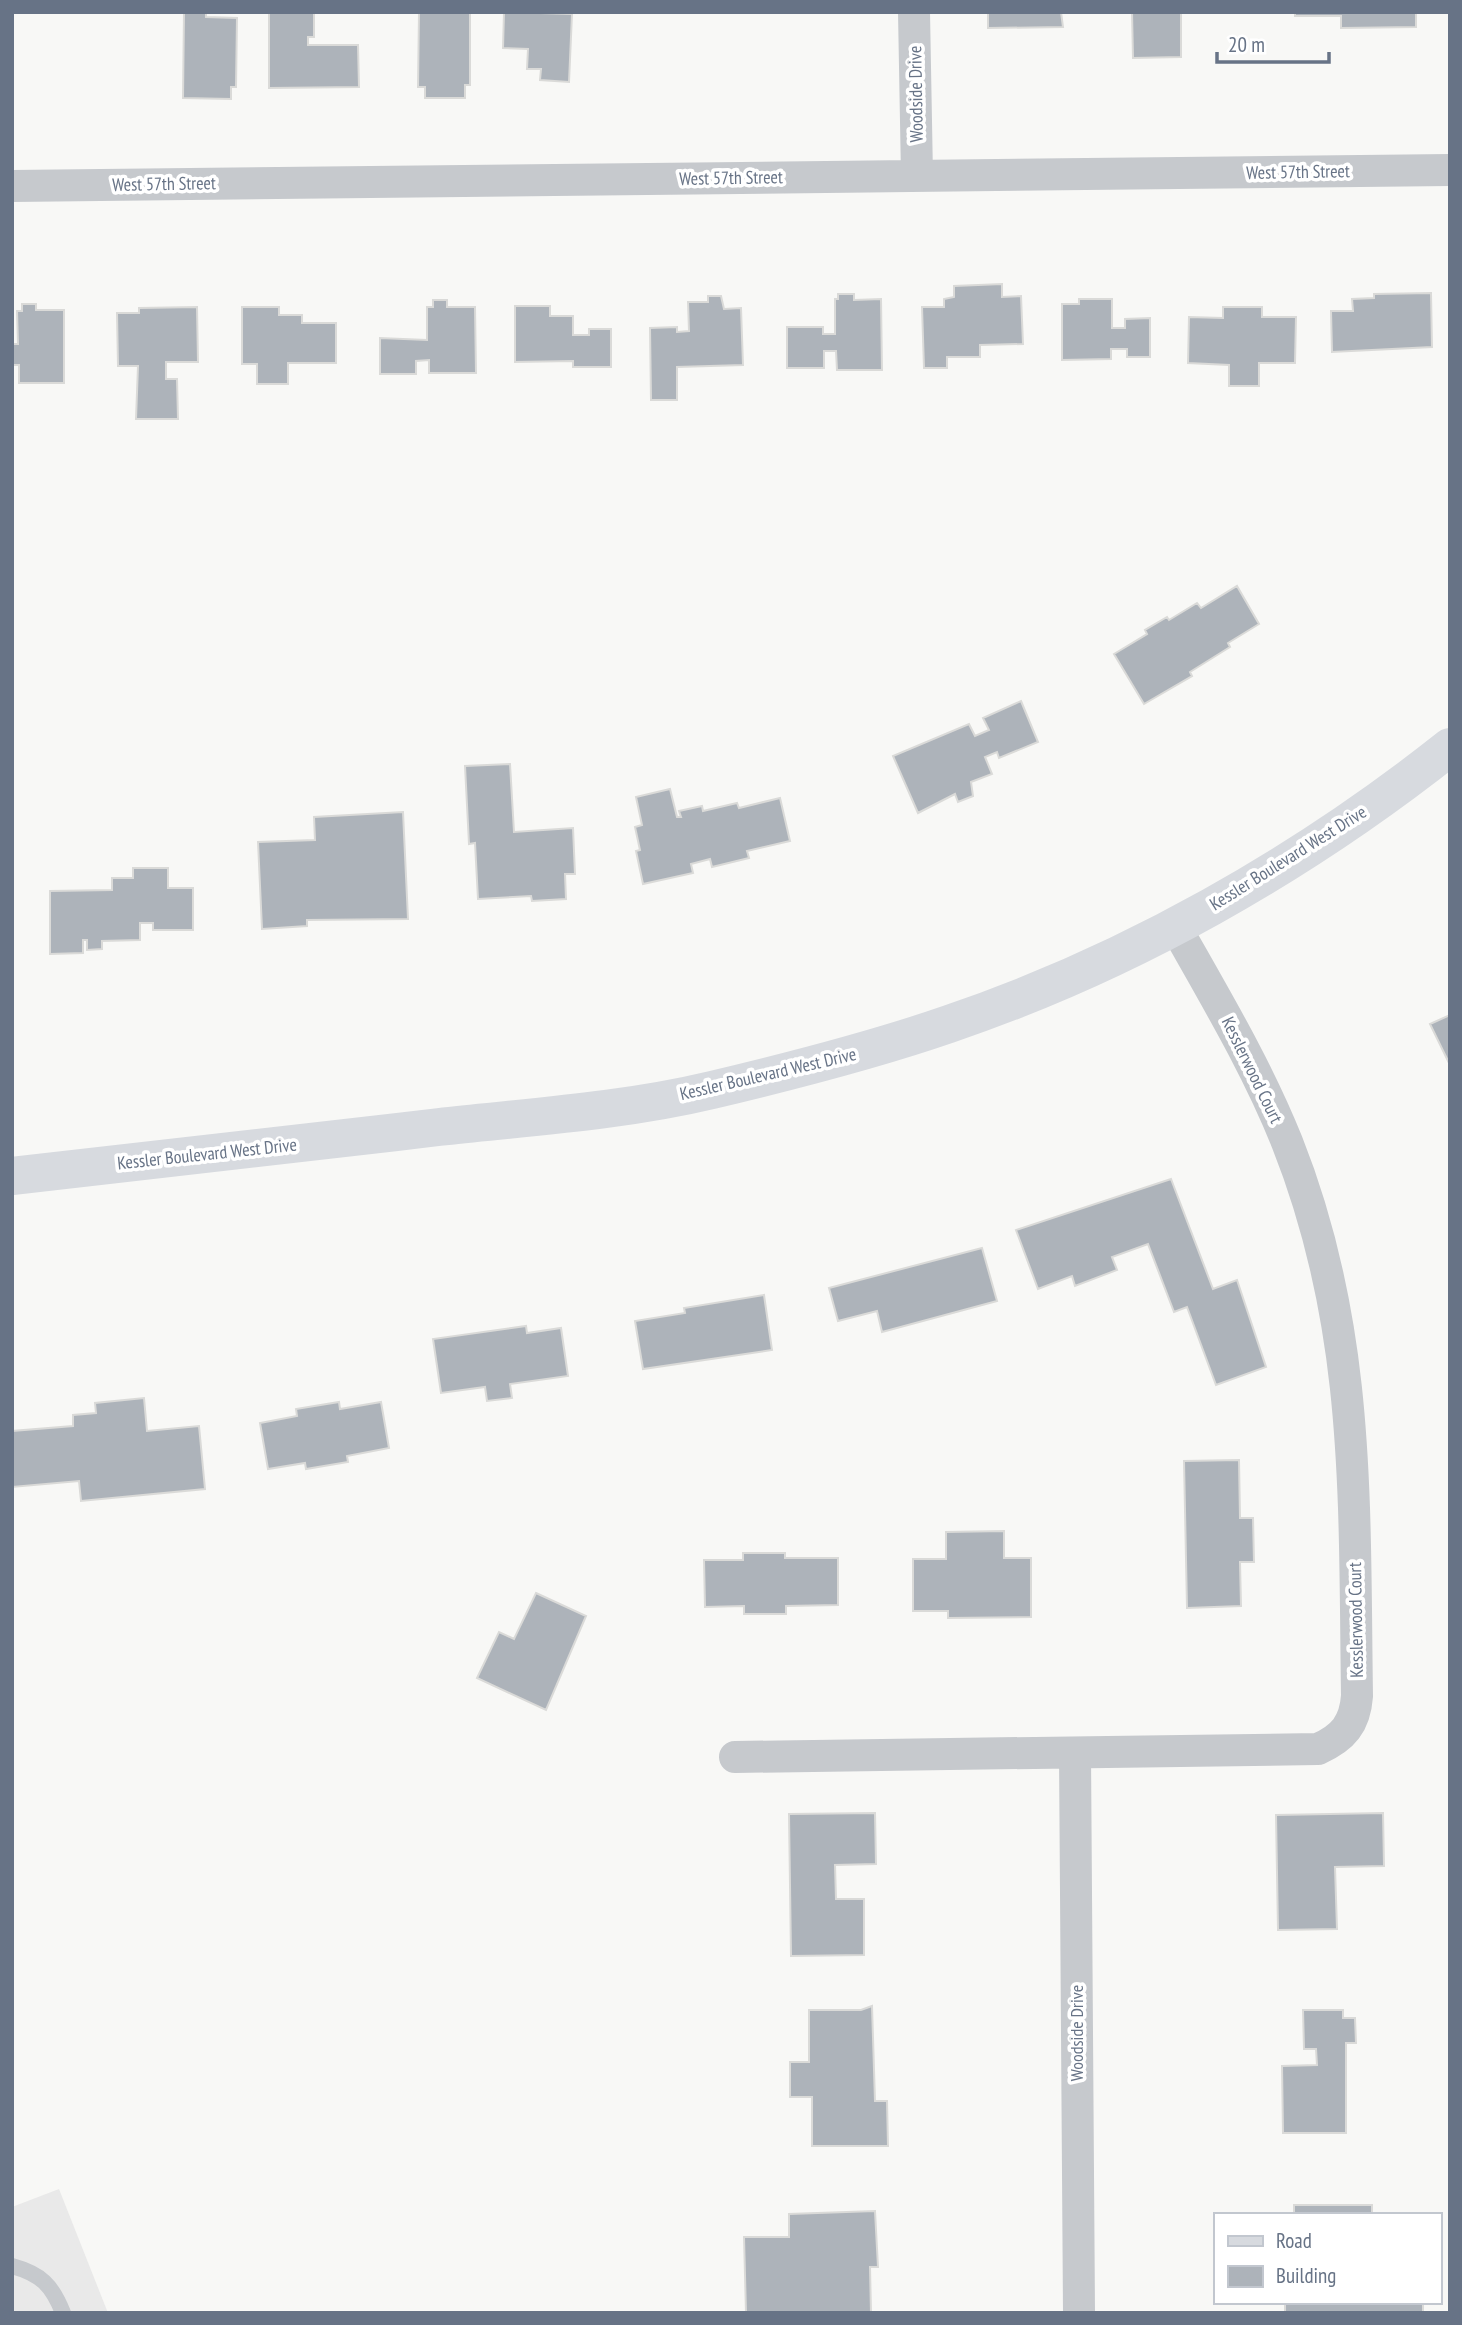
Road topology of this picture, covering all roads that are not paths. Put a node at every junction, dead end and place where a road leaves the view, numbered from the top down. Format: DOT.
graph roads {
  1 [pos="914,12"];
  2 [pos="1450,170"];
  3 [pos="917,176"];
  4 [pos="12,186"];
  5 [pos="1450,747"];
  6 [pos="1175,926"];
  7 [pos="12,1176"];
  8 [pos="1074,1752"];
  9 [pos="735,1758"];
  10 [pos="12,2266"];
  11 [pos="63,2313"];
  12 [pos="1079,2313"];
  1 -- 3 [label="street, Woodside Drive"];
  2 -- 3 [label="street, West 57th Street"];
  3 -- 4 [label="street, West 57th Street"];
  5 -- 6 [label="main road, Kessler Boulevard West Drive"];
  6 -- 7 [label="main road, Kessler Boulevard West Drive"];
  6 -- 8 [label="street, Kesslerwood Court"];
  8 -- 9 [label="street, Kesslerwood Court"];
  8 -- 12 [label="street, Woodside Drive"];
  10 -- 11 [label="lane"];
}
